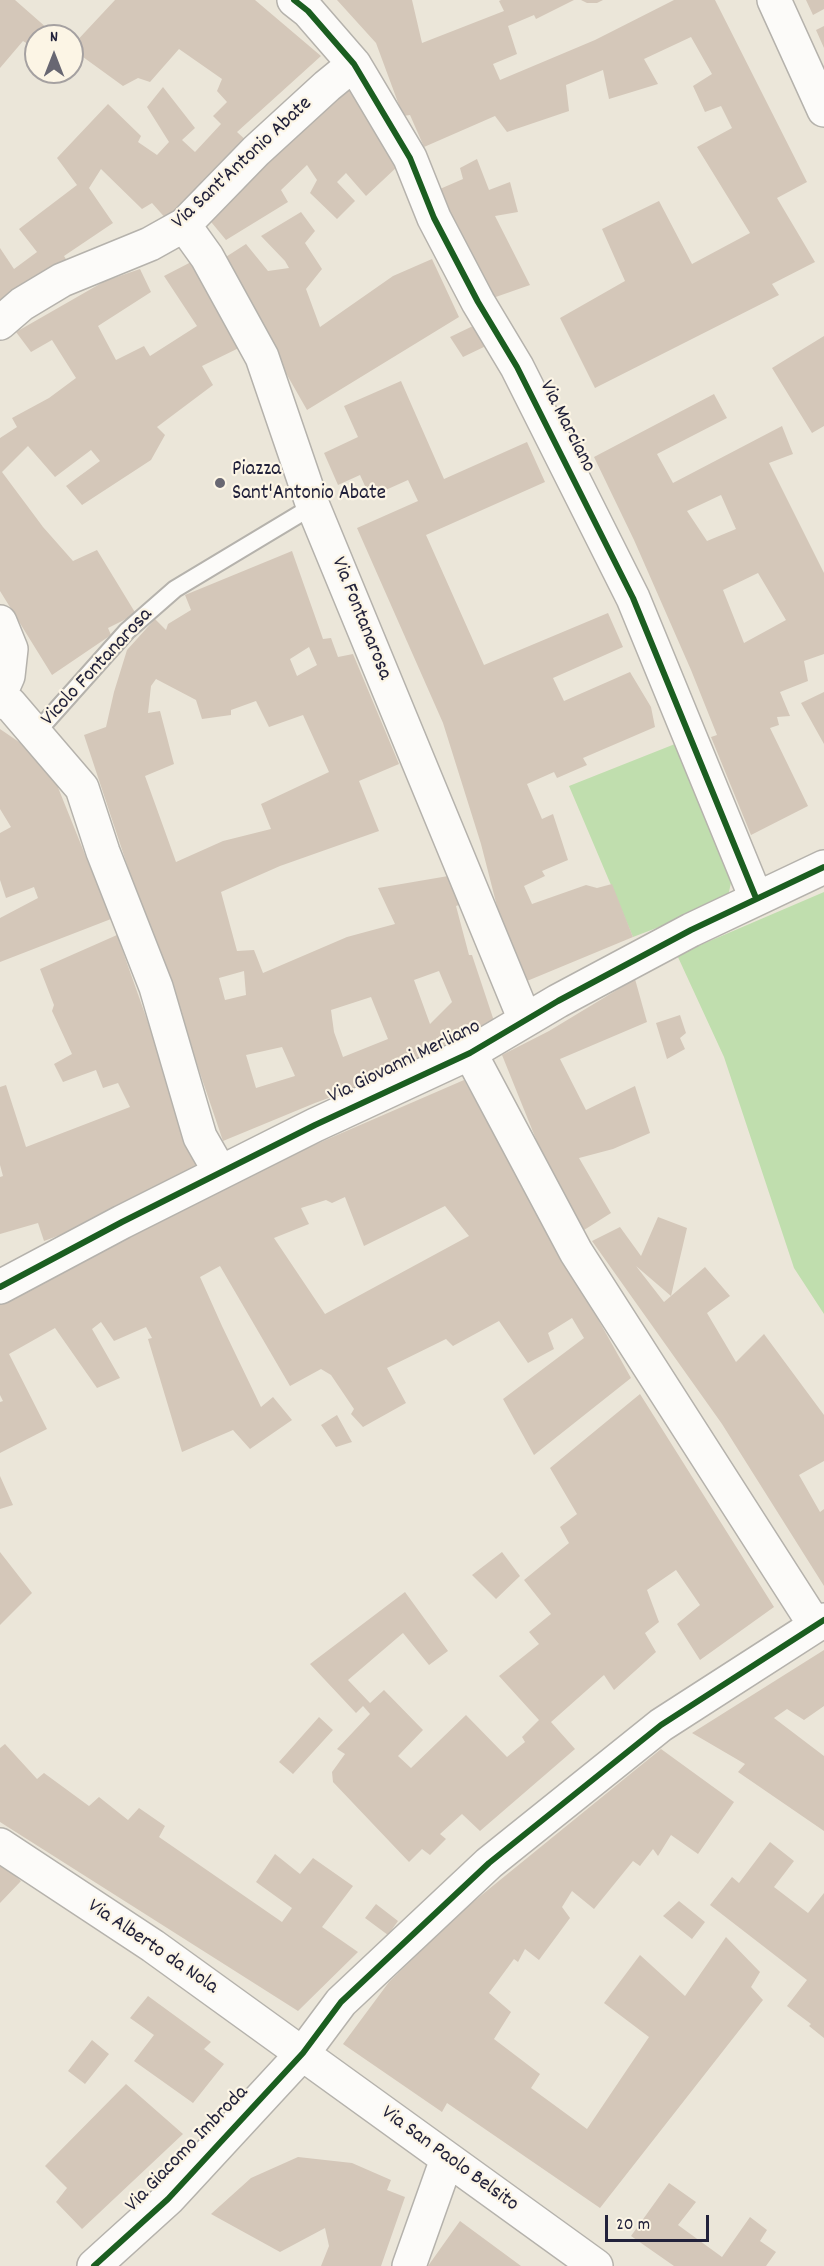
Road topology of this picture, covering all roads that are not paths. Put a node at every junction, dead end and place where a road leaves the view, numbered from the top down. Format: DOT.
graph roads {
  1 [pos="294,0"];
  2 [pos="774,0"];
  3 [pos="354,64"];
  4 [pos="824,110"];
  5 [pos="184,225"];
  6 [pos="0,323"];
  7 [pos="313,506"];
  8 [pos="0,622"];
  9 [pos="0,694"];
  10 [pos="0,702"];
  11 [pos="35,734"];
  12 [pos="824,867"];
  13 [pos="756,898"];
  14 [pos="525,1020"];
  15 [pos="470,1053"];
  16 [pos="220,1172"];
  17 [pos="0,1287"];
  18 [pos="819,1623"];
  19 [pos="0,1845"];
  20 [pos="303,2053"];
  21 [pos="447,2159"];
  22 [pos="94,2266"];
  23 [pos="409,2266"];
  24 [pos="596,2266"];
  1 -- 3 [label="street, Via Marciano"];
  2 -- 4 [label="street"];
  3 -- 5 [label="street, Via Sant'Antonio Abate"];
  3 -- 13 [label="street, Via Marciano"];
  5 -- 6 [label="street, Via Sant'Antonio Abate"];
  5 -- 7 [label="street, Via Fontanarosa"];
  7 -- 11 [label="lane, Vicolo Fontanarosa"];
  7 -- 14 [label="street, Via Fontanarosa"];
  8 -- 9 [label="street"];
  10 -- 11 [label="street"];
  11 -- 16 [label="street"];
  12 -- 13 [label="street, Via Giovanni Merliano"];
  13 -- 14 [label="street, Via Giovanni Merliano"];
  14 -- 15 [label="street, Via Giovanni Merliano"];
  15 -- 16 [label="street, Via Giovanni Merliano"];
  15 -- 18 [label="street"];
  16 -- 17 [label="street, Via Giovanni Merliano"];
  18 -- 20 [label="street, Via Giacomo Imbroda"];
  19 -- 20 [label="street, Via Alberto da Nola"];
  20 -- 21 [label="street, Via San Paolo Belsito"];
  20 -- 22 [label="street, Via Giacomo Imbroda"];
  21 -- 23 [label="street"];
  21 -- 24 [label="street, Via San Paolo Belsito"];
}
